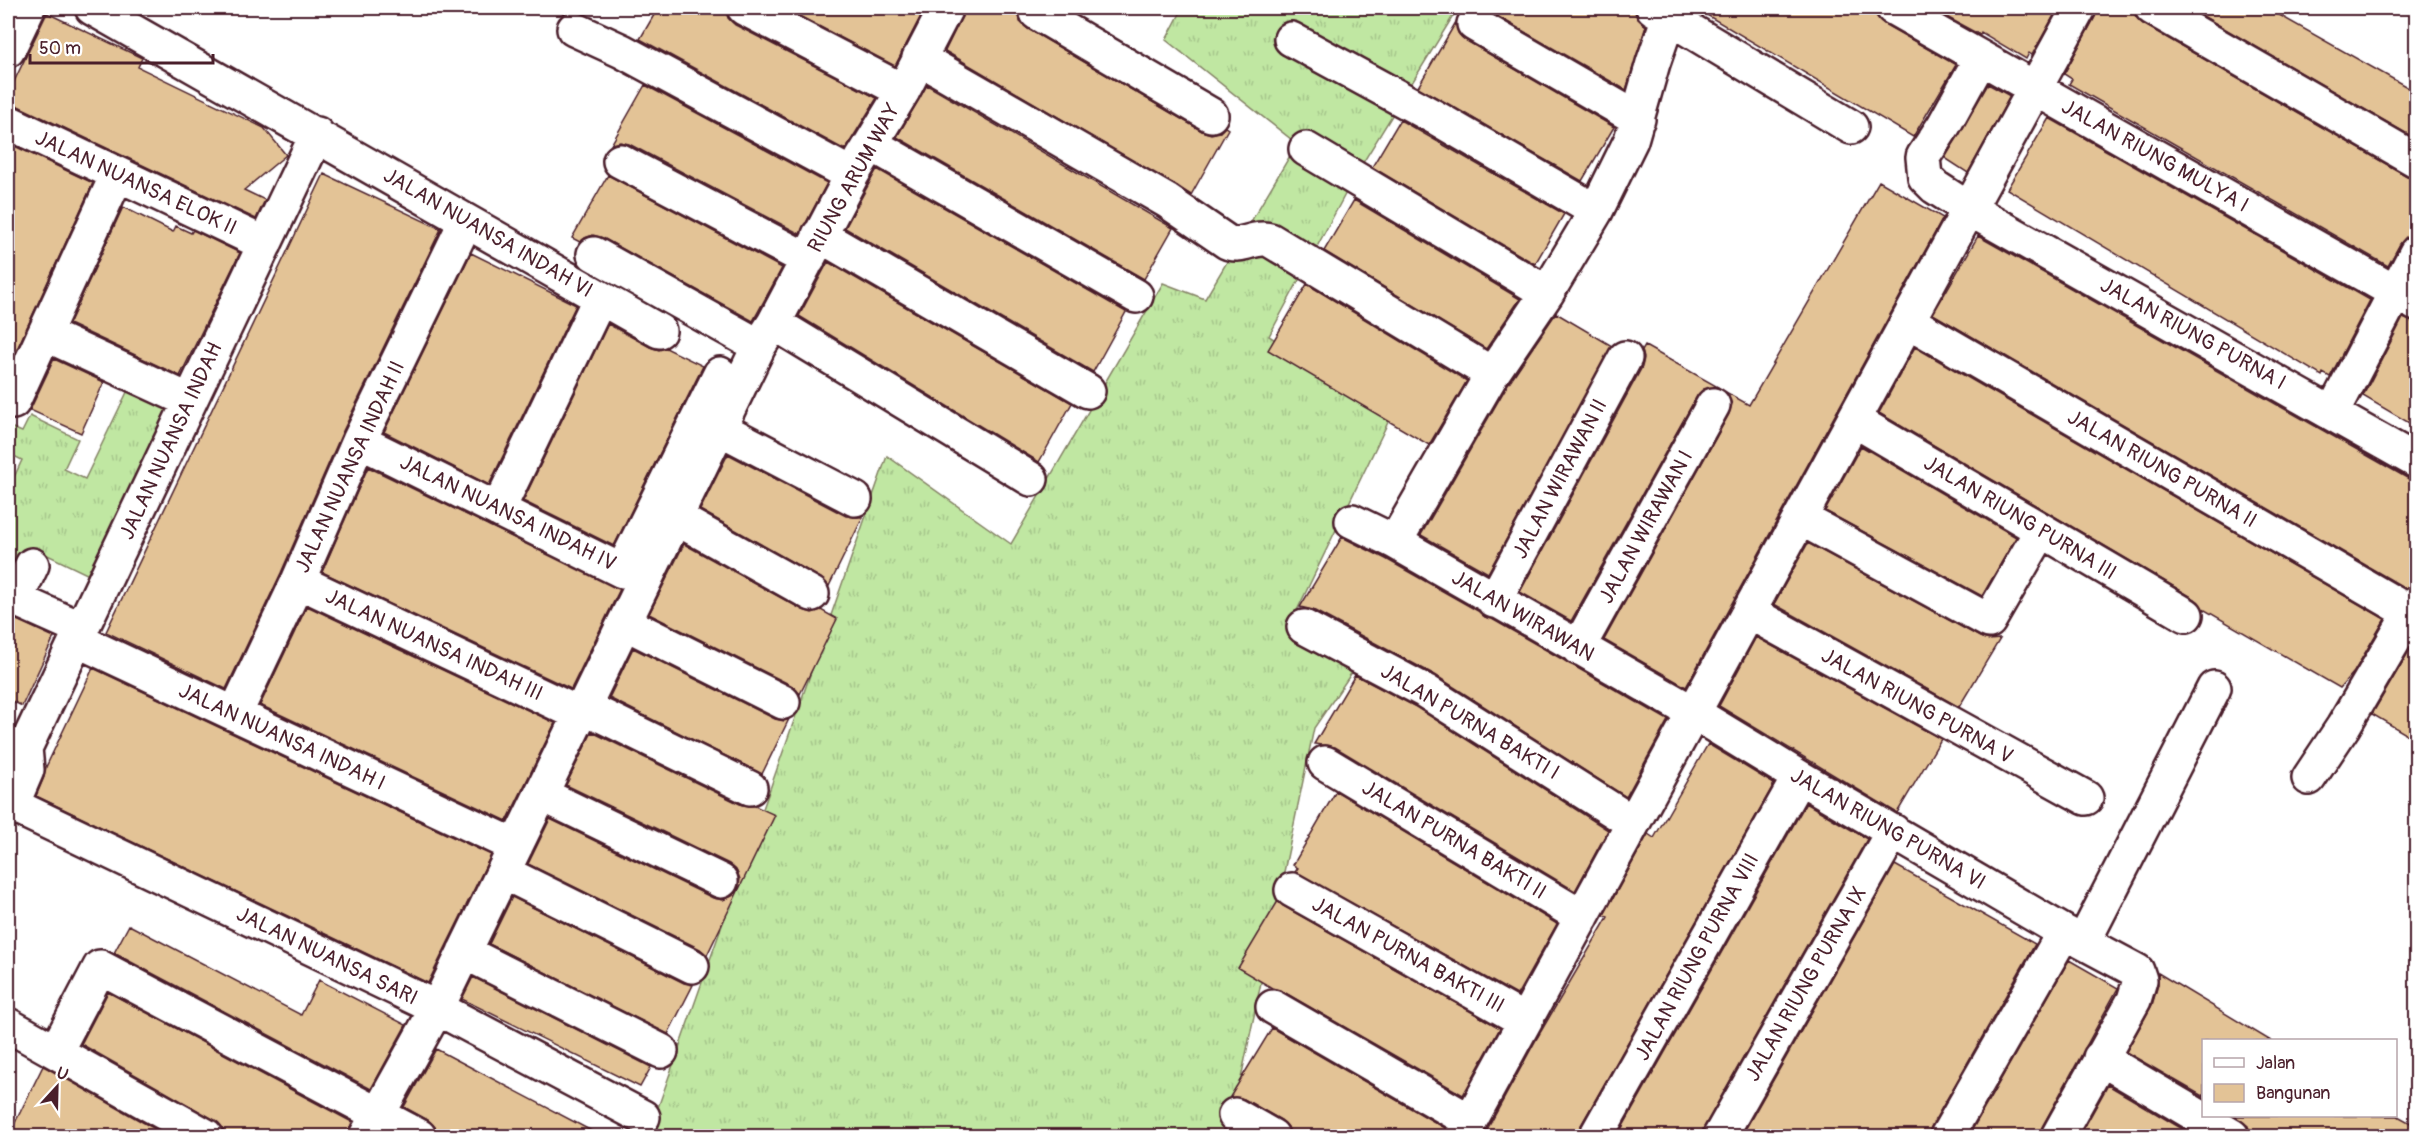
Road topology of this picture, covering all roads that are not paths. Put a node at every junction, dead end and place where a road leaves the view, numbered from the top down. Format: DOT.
graph roads {
  1 [pos="28,8"];
  2 [pos="92,8"];
  3 [pos="744,8"];
  4 [pos="1893,8"];
  5 [pos="2079,8"];
  6 [pos="2152,8"];
  7 [pos="943,9"];
  8 [pos="1035,9"];
  9 [pos="1665,10"];
  10 [pos="1474,24"];
  11 [pos="574,29"];
  12 [pos="1291,39"];
  13 [pos="8,50"];
  14 [pos="919,58"];
  15 [pos="1981,58"];
  16 [pos="2035,88"];
  17 [pos="903,91"];
  18 [pos="1211,115"];
  19 [pos="1638,119"];
  20 [pos="8,122"];
  21 [pos="1851,127"];
  22 [pos="317,134"];
  23 [pos="871,144"];
  24 [pos="1306,149"];
  25 [pos="2416,160"];
  26 [pos="620,161"];
  27 [pos="117,175"];
  28 [pos="852,175"];
  29 [pos="1969,209"];
  30 [pos="1596,211"];
  31 [pos="466,221"];
  32 [pos="265,244"];
  33 [pos="814,247"];
  34 [pos="2416,253"];
  35 [pos="594,254"];
  36 [pos="1547,293"];
  37 [pos="1136,296"];
  38 [pos="600,298"];
  39 [pos="2406,298"];
  40 [pos="1908,321"];
  41 [pos="659,331"];
  42 [pos="45,334"];
  43 [pos="766,334"];
  44 [pos="1625,358"];
  45 [pos="1492,374"];
  46 [pos="720,375"];
  47 [pos="1088,391"];
  48 [pos="190,401"];
  49 [pos="13,402"];
  50 [pos="1713,405"];
  51 [pos="2333,412"];
  52 [pos="1854,420"];
  53 [pos="719,428"];
  54 [pos="359,441"];
  55 [pos="2416,461"];
  56 [pos="1030,479"];
  57 [pos="855,499"];
  58 [pos="498,510"];
  59 [pos="676,518"];
  60 [pos="1800,518"];
  61 [pos="1352,521"];
  62 [pos="2041,531"];
  63 [pos="1395,542"];
  64 [pos="32,565"];
  65 [pos="298,581"];
  66 [pos="812,594"];
  67 [pos="12,598"];
  68 [pos="1494,601"];
  69 [pos="2415,610"];
  70 [pos="1749,612"];
  71 [pos="2186,615"];
  72 [pos="625,623"];
  73 [pos="1304,627"];
  74 [pos="79,634"];
  75 [pos="1578,648"];
  76 [pos="2214,688"];
  77 [pos="783,702"];
  78 [pos="577,708"];
  79 [pos="1694,713"];
  80 [pos="235,714"];
  81 [pos="16,754"];
  82 [pos="1325,763"];
  83 [pos="1798,777"];
  84 [pos="2309,778"];
  85 [pos="750,788"];
  86 [pos="541,794"];
  87 [pos="11,796"];
  88 [pos="2086,798"];
  89 [pos="1633,823"];
  90 [pos="1893,831"];
  91 [pos="502,851"];
  92 [pos="721,881"];
  93 [pos="1292,890"];
  94 [pos="1582,917"];
  95 [pos="2074,936"];
  96 [pos="464,952"];
  97 [pos="692,966"];
  98 [pos="437,1008"];
  99 [pos="1273,1008"];
  100 [pos="1525,1021"];
  101 [pos="8,1025"];
  102 [pos="53,1040"];
  103 [pos="661,1051"];
  104 [pos="2100,1058"];
  105 [pos="1235,1115"];
  106 [pos="642,1116"];
  107 [pos="373,1125"];
  108 [pos="1466,1129"];
  109 [pos="206,1137"];
  110 [pos="419,1137"];
  111 [pos="1272,1137"];
  112 [pos="1596,1137"];
  113 [pos="1720,1137"];
  114 [pos="1947,1137"];
  115 [pos="2058,1137"];
  116 [pos="2232,1137"];
  1 -- 13 [label="street"];
  2 -- 22 [label="street, JALAN NUANSA INDAH VI"];
  3 -- 17 [label="street"];
  4 -- 15 [label="street, JALAN RIUNG MULYA I"];
  5 -- 16 [label="street"];
  6 -- 25 [label="street"];
  7 -- 14 [label="street, RIUNG ARUM WAY"];
  8 -- 18 [label="street"];
  9 -- 19 [label="street"];
  9 -- 21 [label="street"];
  10 -- 19 [label="street"];
  11 -- 28 [label="street"];
  12 -- 30 [label="street"];
  14 -- 17 [label="street, RIUNG ARUM WAY"];
  14 -- 45 [label="street"];
  15 -- 16 [label="street, JALAN RIUNG MULYA I"];
  15 -- 29 [label="street, JALAN RIUNG PURNA I"];
  16 -- 29 [label="street"];
  16 -- 39 [label="street, JALAN RIUNG MULYA I"];
  17 -- 23 [label="street, RIUNG ARUM WAY"];
  19 -- 30 [label="street"];
  20 -- 27 [label="street, JALAN NUANSA ELOK II"];
  22 -- 31 [label="street, JALAN NUANSA INDAH VI"];
  22 -- 32 [label="street, JALAN NUANSA INDAH"];
  23 -- 28 [label="street, RIUNG ARUM WAY"];
  23 -- 37 [label="street"];
  24 -- 36 [label="street"];
  26 -- 33 [label="street"];
  27 -- 32 [label="street, JALAN NUANSA ELOK II"];
  27 -- 42 [label="street"];
  28 -- 33 [label="street, RIUNG ARUM WAY"];
  29 -- 40 [label="street"];
  29 -- 51 [label="street, JALAN RIUNG PURNA I"];
  30 -- 36 [label="street"];
  31 -- 38 [label="street, JALAN NUANSA INDAH VI"];
  31 -- 54 [label="street, JALAN NUANSA INDAH II"];
  32 -- 48 [label="street, JALAN NUANSA INDAH"];
  33 -- 43 [label="street, RIUNG ARUM WAY"];
  33 -- 47 [label="street"];
  34 -- 39 [label="street"];
  35 -- 43 [label="street"];
  36 -- 45 [label="street"];
  38 -- 41 [label="street, JALAN NUANSA INDAH VI"];
  38 -- 58 [label="street"];
  39 -- 51 [label="street"];
  40 -- 52 [label="street"];
  40 -- 69 [label="street, JALAN RIUNG PURNA II"];
  42 -- 48 [label="street"];
  42 -- 49 [label="street"];
  43 -- 53 [label="street, RIUNG ARUM WAY"];
  43 -- 56 [label="street"];
  44 -- 68 [label="street, JALAN WIRAWAN II"];
  45 -- 63 [label="street"];
  46 -- 58 [label="street, JALAN NUANSA INDAH IV"];
  48 -- 74 [label="street, JALAN NUANSA INDAH"];
  50 -- 75 [label="street, JALAN WIRAWAN I"];
  51 -- 55 [label="street, JALAN RIUNG PURNA I"];
  52 -- 60 [label="street"];
  52 -- 62 [label="street, JALAN RIUNG PURNA III"];
  53 -- 57 [label="street"];
  53 -- 59 [label="street, RIUNG ARUM WAY"];
  54 -- 58 [label="street, JALAN NUANSA INDAH IV"];
  54 -- 65 [label="street, JALAN NUANSA INDAH II"];
  59 -- 66 [label="street"];
  59 -- 72 [label="street, RIUNG ARUM WAY"];
  60 -- 62 [label="street"];
  60 -- 70 [label="street"];
  61 -- 63 [label="street, JALAN WIRAWAN"];
  62 -- 71 [label="street, JALAN RIUNG PURNA III"];
  63 -- 68 [label="street, JALAN WIRAWAN"];
  64 -- 67 [label="street"];
  65 -- 78 [label="street, JALAN NUANSA INDAH III"];
  65 -- 80 [label="street, JALAN NUANSA INDAH II"];
  67 -- 74 [label="street, JALAN NUANSA INDAH I"];
  68 -- 75 [label="street, JALAN WIRAWAN"];
  69 -- 84 [label="street"];
  70 -- 79 [label="street"];
  70 -- 88 [label="street, JALAN RIUNG PURNA V"];
  72 -- 77 [label="street"];
  72 -- 78 [label="street, RIUNG ARUM WAY"];
  73 -- 89 [label="street, JALAN PURNA BAKTI I"];
  74 -- 80 [label="street, JALAN NUANSA INDAH I"];
  74 -- 81 [label="street, JALAN NUANSA INDAH"];
  75 -- 79 [label="street, JALAN WIRAWAN"];
  76 -- 95 [label="street"];
  78 -- 85 [label="street, JALAN NUANSA INDAH III"];
  78 -- 86 [label="street, RIUNG ARUM WAY"];
  79 -- 83 [label="street, JALAN RIUNG PURNA VI"];
  79 -- 89 [label="street"];
  80 -- 91 [label="street, JALAN NUANSA INDAH I"];
  81 -- 87 [label="street, JALAN NUANSA INDAH"];
  82 -- 94 [label="street, JALAN PURNA BAKTI II"];
  83 -- 90 [label="street, JALAN RIUNG PURNA VI"];
  83 -- 112 [label="street, JALAN RIUNG PURNA VIII"];
  86 -- 91 [label="street, RIUNG ARUM WAY"];
  86 -- 92 [label="street"];
  87 -- 98 [label="street, JALAN NUANSA SARI"];
  89 -- 94 [label="street"];
  90 -- 95 [label="street, JALAN RIUNG PURNA VI"];
  90 -- 113 [label="street, JALAN RIUNG PURNA IX"];
  91 -- 96 [label="street, RIUNG ARUM WAY"];
  91 -- 97 [label="street, JALAN NUANSA INDAH I"];
  93 -- 100 [label="street, JALAN PURNA BAKTI III"];
  94 -- 100 [label="street"];
  95 -- 104 [label="street, JALAN RIUNG PURNA VI"];
  95 -- 114 [label="street"];
  96 -- 98 [label="street, RIUNG ARUM WAY"];
  96 -- 103 [label="street"];
  98 -- 106 [label="street, JALAN NUANSA SARI"];
  98 -- 107 [label="street, RIUNG ARUM WAY"];
  99 -- 108 [label="street"];
  100 -- 108 [label="street"];
  101 -- 102 [label="street"];
  102 -- 107 [label="street"];
  102 -- 109 [label="street"];
  104 -- 115 [label="street"];
  104 -- 116 [label="street"];
  105 -- 111 [label="street"];
  107 -- 110 [label="street"];
}
